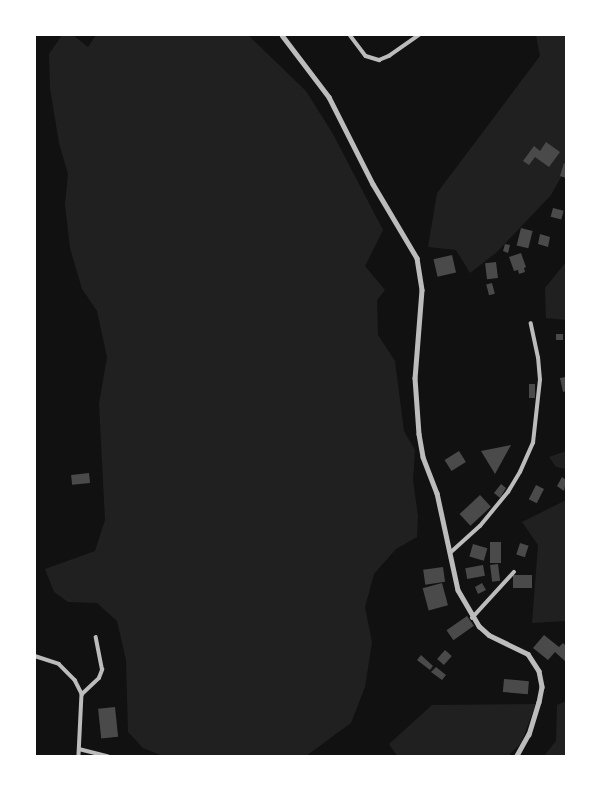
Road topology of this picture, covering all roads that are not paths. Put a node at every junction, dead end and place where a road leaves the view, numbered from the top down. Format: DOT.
graph roads {
  1 [pos="282,35"];
  2 [pos="350,35"];
  3 [pos="419,35"];
  4 [pos="531,324"];
  5 [pos="449,554"];
  6 [pos="514,572"];
  7 [pos="472,618"];
  8 [pos="96,638"];
  9 [pos="35,656"];
  10 [pos="82,694"];
  11 [pos="80,749"];
  12 [pos="79,756"];
  13 [pos="108,756"];
  14 [pos="517,756"];
  1 -- 5 [label="street"];
  2 -- 3 [label="street"];
  4 -- 5 [label="street"];
  5 -- 7 [label="street"];
  6 -- 7 [label="street"];
  7 -- 14 [label="street"];
  8 -- 10 [label="street"];
  9 -- 10 [label="street"];
  10 -- 11 [label="street"];
  11 -- 12 [label="street"];
  11 -- 13 [label="street"];
}
